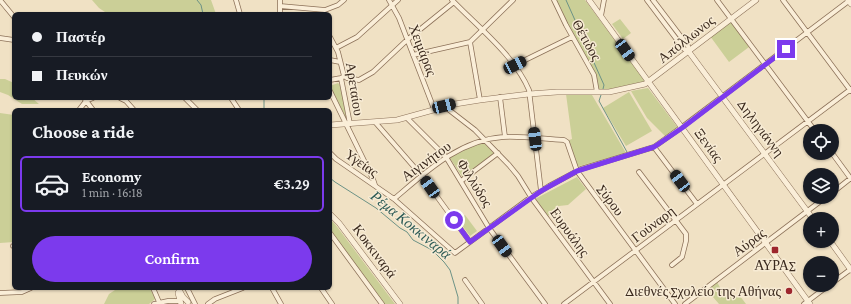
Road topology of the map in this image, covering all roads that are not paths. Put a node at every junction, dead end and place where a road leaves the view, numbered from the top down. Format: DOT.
graph roads {
  1 [pos="0,0"];
  2 [pos="236,0"];
  3 [pos="280,0"];
  4 [pos="344,0"];
  5 [pos="389,0"];
  6 [pos="398,0"];
  7 [pos="513,0"];
  8 [pos="554,0"];
  9 [pos="589,0"];
  10 [pos="604,0"];
  11 [pos="647,0"];
  12 [pos="653,0"];
  13 [pos="717,0"];
  14 [pos="756,0"];
  15 [pos="783,0"];
  16 [pos="453,1"];
  17 [pos="850,1"];
  18 [pos="393,5"];
  19 [pos="280,6"];
  20 [pos="315,9"];
  21 [pos="239,12"];
  22 [pos="280,12"];
  23 [pos="317,12"];
  24 [pos="12,15"];
  25 [pos="601,16"];
  26 [pos="732,19"];
  27 [pos="668,23"];
  28 [pos="482,30"];
  29 [pos="808,32"];
  30 [pos="572,37"];
  31 [pos="0,38"];
  32 [pos="12,40"];
  33 [pos="407,40"];
  34 [pos="332,41"];
  35 [pos="470,42"];
  36 [pos="336,48"];
  37 [pos="689,52"];
  38 [pos="413,55"];
  39 [pos="332,60"];
  40 [pos="340,62"];
  41 [pos="765,64"];
  42 [pos="515,65"];
  43 [pos="343,77"];
  44 [pos="332,80"];
  45 [pos="649,82"];
  46 [pos="851,90"];
  47 [pos="597,92"];
  48 [pos="529,94"];
  49 [pos="332,95"];
  50 [pos="722,97"];
  51 [pos="500,98"];
  52 [pos="85,100"];
  53 [pos="124,100"];
  54 [pos="187,100"];
  55 [pos="480,100"];
  56 [pos="444,106"];
  57 [pos="91,108"];
  58 [pos="132,108"];
  59 [pos="195,108"];
  60 [pos="434,109"];
  61 [pos="407,118"];
  62 [pos="808,121"];
  63 [pos="375,122"];
  64 [pos="348,124"];
  65 [pos="810,124"];
  66 [pos="332,125"];
  67 [pos="682,128"];
  68 [pos="504,137"];
  69 [pos="535,139"];
  70 [pos="484,140"];
  71 [pos="567,142"];
  72 [pos="654,147"];
  73 [pos="498,153"];
  74 [pos="765,154"];
  75 [pos="332,155"];
  76 [pos="446,157"];
  77 [pos="837,160"];
  78 [pos="577,171"];
  79 [pos="639,172"];
  80 [pos="422,176"];
  81 [pos="851,178"];
  82 [pos="461,182"];
  83 [pos="375,185"];
  84 [pos="723,185"];
  85 [pos="839,187"];
  86 [pos="541,191"];
  87 [pos="531,197"];
  88 [pos="394,199"];
  89 [pos="697,204"];
  90 [pos="817,204"];
  91 [pos="808,211"];
  92 [pos="332,216"];
  93 [pos="676,220"];
  94 [pos="489,228"];
  95 [pos="332,238"];
  96 [pos="470,242"];
  97 [pos="766,243"];
  98 [pos="835,248"];
  99 [pos="635,251"];
  100 [pos="672,265"];
  101 [pos="851,269"];
  102 [pos="839,278"];
  103 [pos="464,280"];
  104 [pos="593,282"];
  105 [pos="26,290"];
  106 [pos="154,290"];
  107 [pos="178,290"];
  108 [pos="178,290"];
  109 [pos="188,290"];
  110 [pos="232,290"];
  111 [pos="273,290"];
  112 [pos="322,290"];
  113 [pos="820,292"];
  114 [pos="0,293"];
  115 [pos="159,302"];
  116 [pos="181,303"];
  117 [pos="190,303"];
  118 [pos="807,303"];
  119 [pos="154,304"];
  120 [pos="195,304"];
  121 [pos="208,304"];
  122 [pos="281,304"];
  123 [pos="332,304"];
  124 [pos="382,304"];
  125 [pos="400,304"];
  126 [pos="482,304"];
  127 [pos="544,304"];
  128 [pos="564,304"];
  129 [pos="610,304"];
  130 [pos="675,304"];
  131 [pos="685,304"];
  1 -- 24 [label="street"];
  2 -- 21 [label="street"];
  3 -- 19 [label="street"];
  4 -- 20 [label="street"];
  5 -- 18 [label="street, Χειμάρας"];
  6 -- 18 [label="street"];
  7 -- 28 [label="street"];
  8 -- 30 [label="street, Θέτιδος"];
  9 -- 25 [label="street, Ξενίας"];
  10 -- 25 [label="street"];
  11 -- 27 [label="street, Δηληγιάννη"];
  12 -- 27 [label="street, Δηληγιάννη"];
  13 -- 26 [label="street"];
  14 -- 26 [label="street, Απόλλωνος"];
  15 -- 29 [label="street"];
  16 -- 28 [label="street"];
  16 -- 33 [label="street"];
  17 -- 29 [label="street"];
  18 -- 33 [label="street, Χειμάρας"];
  18 -- 36 [label="street"];
  19 -- 20 [label="street"];
  19 -- 22 [label="street"];
  20 -- 23 [label="street"];
  25 -- 45 [label="street, Ξενίας"];
  26 -- 37 [label="street, Απόλλωνος"];
  26 -- 41 [label="street"];
  27 -- 37 [label="street, Δηληγιάννη"];
  28 -- 35 [label="street"];
  28 -- 42 [label="street"];
  29 -- 41 [label="street"];
  29 -- 46 [label="street"];
  30 -- 42 [label="street"];
  30 -- 47 [label="street, Θέτιδος"];
  31 -- 32 [label="street"];
  33 -- 38 [label="street, Χειμάρας"];
  33 -- 43 [label="street"];
  34 -- 36 [label="street, Αρεταίου"];
  35 -- 38 [label="street"];
  35 -- 55 [label="street"];
  36 -- 40 [label="street, Αρεταίου"];
  37 -- 45 [label="street, Απόλλωνος"];
  37 -- 50 [label="street, Δηληγιάννη"];
  38 -- 60 [label="street, Χειμάρας"];
  39 -- 40 [label="street"];
  40 -- 43 [label="street, Αρεταίου"];
  41 -- 50 [label="street"];
  41 -- 62 [label="street"];
  42 -- 48 [label="street"];
  43 -- 44 [label="street"];
  43 -- 64 [label="street, Αρεταίου"];
  45 -- 47 [label="street"];
  45 -- 67 [label="street, Ξενίας"];
  46 -- 62 [label="street, Γούναρη"];
  47 -- 48 [label="street"];
  48 -- 51 [label="street"];
  48 -- 69 [label="street"];
  49 -- 64 [label="street, Αρεταίου"];
  50 -- 67 [label="street"];
  50 -- 74 [label="street, Δηληγιάννη"];
  51 -- 55 [label="street"];
  51 -- 68 [label="street"];
  52 -- 57 [label="street"];
  53 -- 58 [label="street"];
  54 -- 59 [label="street"];
  55 -- 56 [label="street"];
  56 -- 60 [label="street"];
  56 -- 70 [label="street, Ευρυάλης"];
  60 -- 61 [label="street"];
  61 -- 63 [label="street"];
  61 -- 76 [label="street, Φιλλύδος"];
  62 -- 65 [label="street"];
  62 -- 74 [label="street, Γούναρη"];
  63 -- 64 [label="street"];
  63 -- 80 [label="street"];
  64 -- 66 [label="street"];
  64 -- 83 [label="street, Αρεταίου"];
  67 -- 72 [label="street"];
  67 -- 84 [label="street, Ξενίας"];
  68 -- 69 [label="street, Αιγινήτου"];
  68 -- 70 [label="street, Αιγινήτου"];
  69 -- 71 [label="street, Αιγινήτου"];
  69 -- 86 [label="street"];
  70 -- 73 [label="street, Ευρυάλης"];
  70 -- 76 [label="street, Αιγινήτου"];
  71 -- 78 [label="street, Σύρου"];
  72 -- 78 [label="street"];
  72 -- 89 [label="street"];
  73 -- 82 [label="street"];
  73 -- 87 [label="street, Ευρυάλης"];
  74 -- 84 [label="street, Γούναρη"];
  74 -- 91 [label="street, Δηληγιάννη"];
  75 -- 83 [label="street, Υγείας"];
  76 -- 80 [label="street, Αιγινήτου"];
  76 -- 82 [label="street, Φιλλύδος"];
  77 -- 81 [label="street"];
  78 -- 86 [label="street"];
  78 -- 99 [label="street, Σύρου"];
  79 -- 93 [label="street"];
  80 -- 88 [label="street, Αιγινήτου"];
  80 -- 96 [label="street"];
  81 -- 85 [label="street"];
  82 -- 94 [label="street, Φιλλύδος"];
  83 -- 88 [label="street, Υγείας"];
  84 -- 89 [label="street, Γούναρη"];
  84 -- 97 [label="street, Ξενίας"];
  86 -- 87 [label="street"];
  87 -- 94 [label="street"];
  87 -- 104 [label="street, Ευρυάλης"];
  88 -- 96 [label="street, Υγείας"];
  89 -- 93 [label="street, Γούναρη"];
  90 -- 91 [label="street, Αύρας"];
  91 -- 97 [label="street, Αύρας"];
  92 -- 125 [label="street, Κοκκιναρά"];
  93 -- 99 [label="street, Γούναρη"];
  93 -- 100 [label="street"];
  94 -- 96 [label="street"];
  94 -- 127 [label="street, Φιλλύδος"];
  95 -- 124 [label="street"];
  97 -- 118 [label="street, Ξενίας"];
  97 -- 131 [label="street, Αύρας"];
  98 -- 101 [label="street"];
  99 -- 104 [label="street, Γούναρη"];
  99 -- 130 [label="street, Σύρου"];
  101 -- 102 [label="street"];
  103 -- 126 [label="street"];
  104 -- 128 [label="street, Γούναρη"];
  104 -- 129 [label="street, Ευρυάλης"];
  105 -- 114 [label="street"];
  106 -- 115 [label="street"];
  107 -- 116 [label="street"];
  108 -- 117 [label="street"];
  109 -- 120 [label="street"];
  110 -- 121 [label="street"];
  111 -- 122 [label="street"];
  112 -- 123 [label="street"];
  113 -- 118 [label="street"];
  115 -- 116 [label="street"];
  115 -- 119 [label="street"];
  116 -- 117 [label="street"];
}
